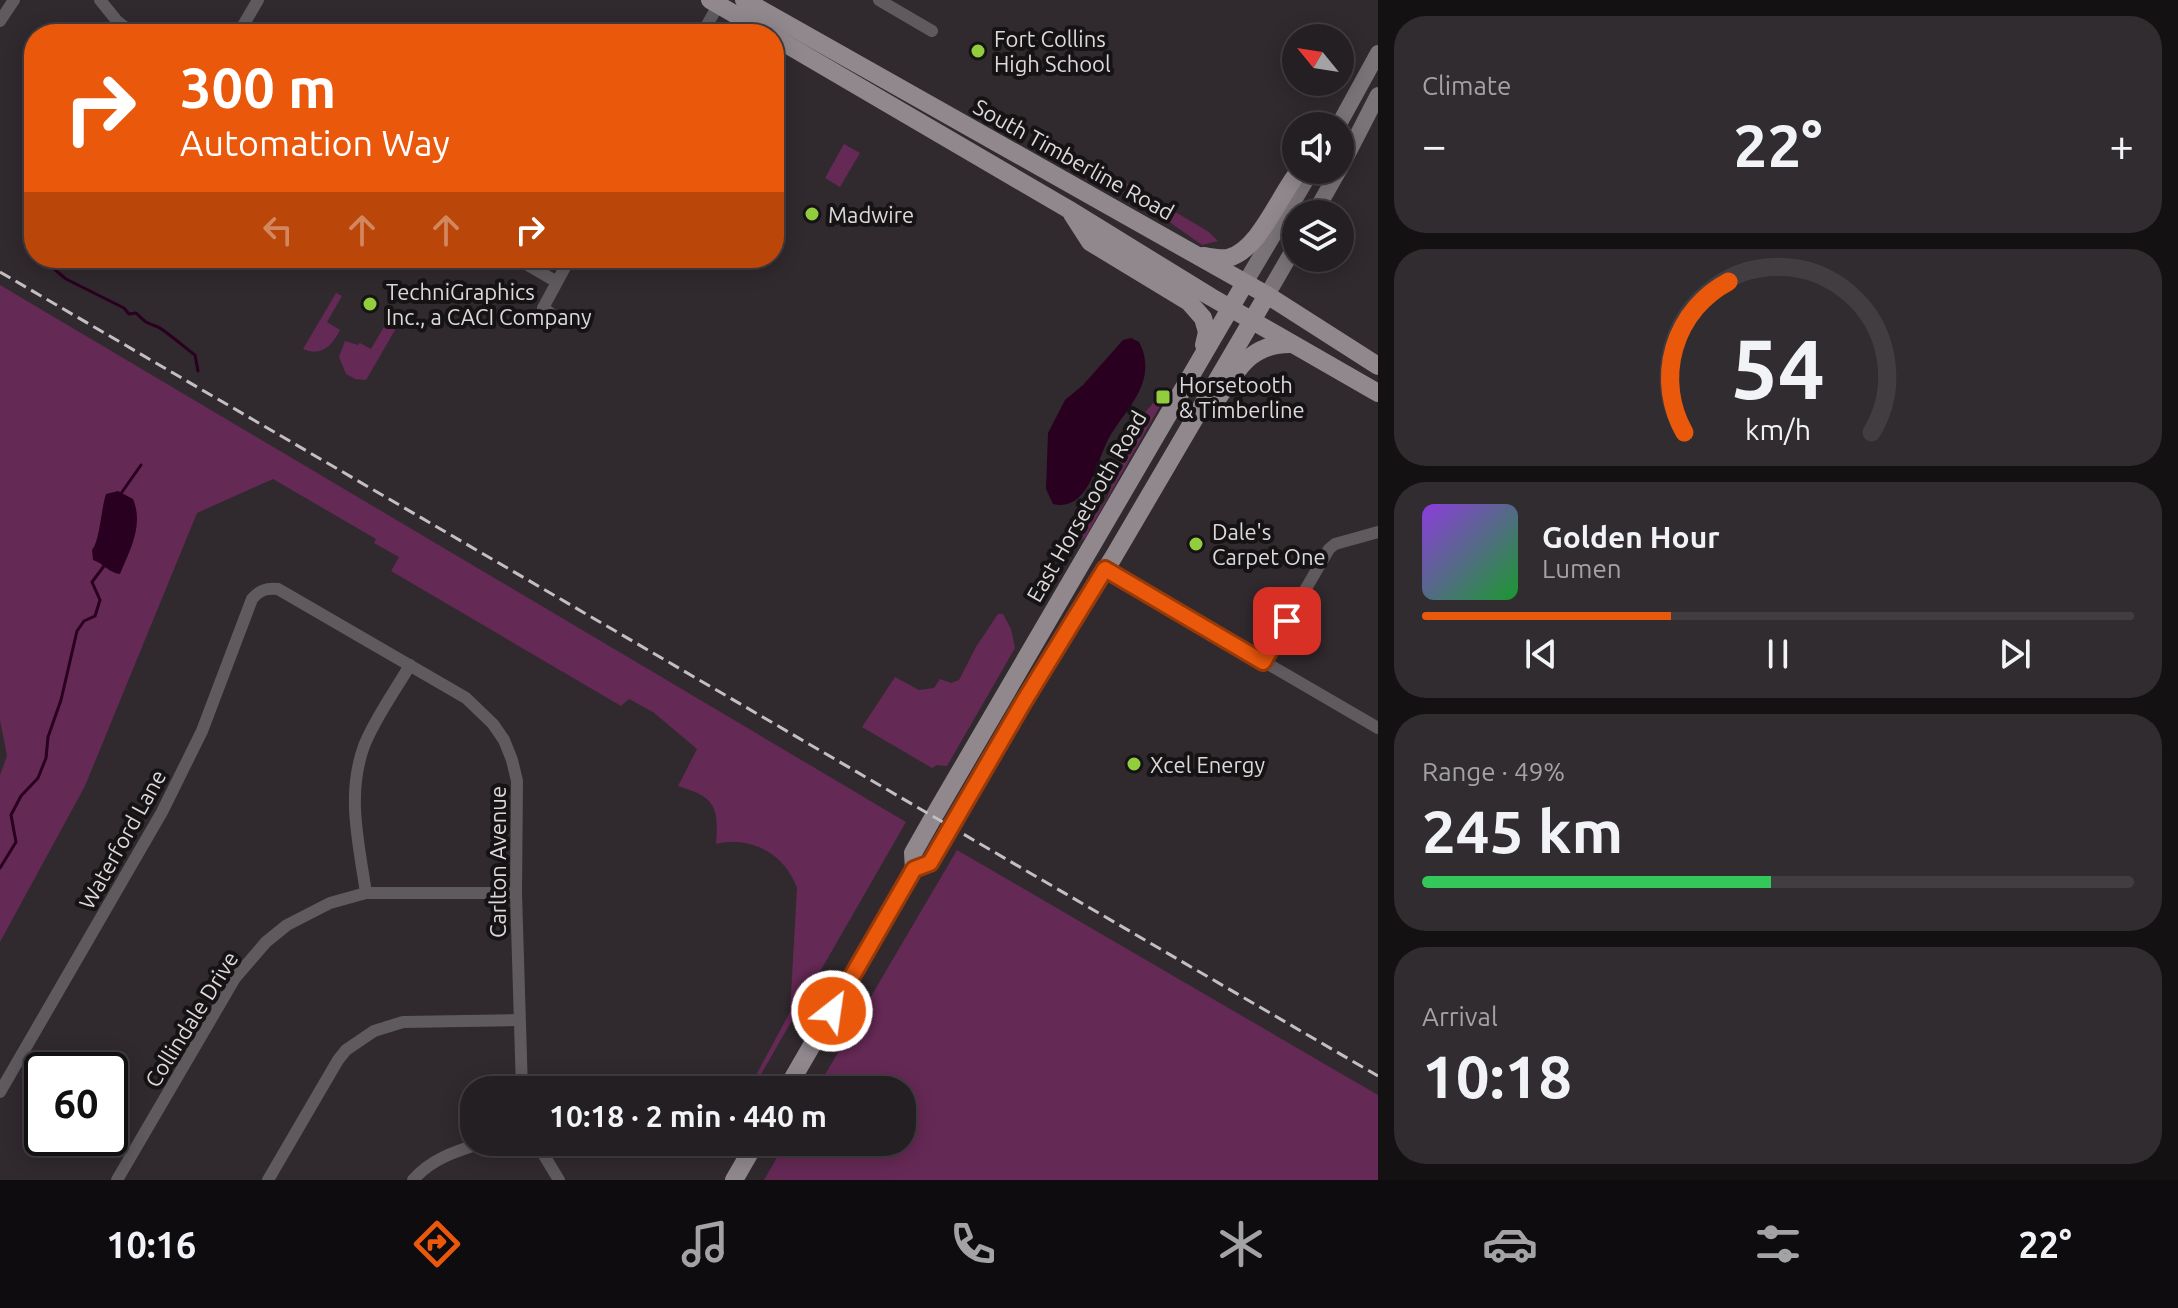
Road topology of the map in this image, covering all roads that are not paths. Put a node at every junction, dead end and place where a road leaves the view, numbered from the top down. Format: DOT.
graph roads {
  1 [pos="14,0"];
  2 [pos="100,0"];
  3 [pos="258,0"];
  4 [pos="744,0"];
  5 [pos="879,0"];
  6 [pos="716,2"];
  7 [pos="0,21"];
  8 [pos="121,24"];
  9 [pos="244,24"];
  10 [pos="706,24"];
  11 [pos="752,24"];
  12 [pos="932,31"];
  13 [pos="784,43"];
  14 [pos="1378,53"];
  15 [pos="1378,95"];
  16 [pos="1346,112"];
  17 [pos="1354,142"];
  18 [pos="1289,184"];
  19 [pos="1304,184"];
  20 [pos="1068,209"];
  21 [pos="1198,256"];
  22 [pos="533,268"];
  23 [pos="565,268"];
  24 [pos="1282,269"];
  25 [pos="557,282"];
  26 [pos="1245,283"];
  27 [pos="1267,295"];
  28 [pos="1229,307"];
  29 [pos="550,313"];
  30 [pos="1252,321"];
  31 [pos="1292,344"];
  32 [pos="1200,357"];
  33 [pos="1378,366"];
  34 [pos="1378,393"];
  35 [pos="1159,479"];
  36 [pos="1378,532"];
  37 [pos="1105,569"];
  38 [pos="257,594"];
  39 [pos="1263,662"];
  40 [pos="410,665"];
  41 [pos="1378,728"];
  42 [pos="914,869"];
  43 [pos="366,893"];
  44 [pos="516,893"];
  45 [pos="519,1020"];
  46 [pos="521,1076"];
  47 [pos="794,1076"];
  48 [pos="0,1092"];
  49 [pos="460,1151"];
  50 [pos="544,1156"];
  51 [pos="748,1156"];
  52 [pos="117,1180"];
  53 [pos="268,1180"];
  54 [pos="413,1180"];
  55 [pos="559,1180"];
  56 [pos="734,1180"];
  1 -- 7 [label="street"];
  2 -- 8 [label="street"];
  3 -- 9 [label="street"];
  4 -- 21 [label="main road, South Timberline Road"];
  5 -- 12 [label="street"];
  6 -- 10 [label="street"];
  6 -- 11 [label="main road"];
  13 -- 20 [label="main road, South Timberline Road"];
  14 -- 16 [label="main road"];
  15 -- 17 [label="main road"];
  18 -- 21 [label="main road"];
  19 -- 26 [label="main road, East Horsetooth Road"];
  20 -- 28 [label="main road, South Timberline Road"];
  20 -- 32 [label="main road"];
  21 -- 26 [label="main road, South Timberline Road"];
  22 -- 25 [label="street"];
  23 -- 25 [label="street"];
  24 -- 27 [label="main road, East Horsetooth Road"];
  25 -- 29 [label="street"];
  26 -- 27 [label="main road, South Timberline Road"];
  26 -- 28 [label="main road, East Horsetooth Road"];
  27 -- 30 [label="main road, East Horsetooth Road"];
  27 -- 33 [label="main road, South Timberline Road"];
  28 -- 30 [label="main road, South Timberline Road"];
  28 -- 32 [label="main road, East Horsetooth Road"];
  30 -- 31 [label="main road, South Timberline Road"];
  30 -- 35 [label="main road, East Horsetooth Road"];
  31 -- 34 [label="main road, South Timberline Road"];
  31 -- 35 [label="main road"];
  32 -- 42 [label="main road, East Horsetooth Road"];
  35 -- 37 [label="main road, East Horsetooth Road"];
  36 -- 39 [label="street"];
  37 -- 39 [label="street"];
  37 -- 42 [label="main road, East Horsetooth Road"];
  38 -- 40 [label="street, Carlton Avenue"];
  38 -- 48 [label="street, Waterford Lane"];
  39 -- 41 [label="street"];
  40 -- 43 [label="street"];
  40 -- 44 [label="street, Carlton Avenue"];
  42 -- 47 [label="main road, East Horsetooth Road"];
  43 -- 44 [label="street, Collindale Drive"];
  43 -- 52 [label="street, Collindale Drive"];
  44 -- 45 [label="street, Carlton Avenue"];
  45 -- 46 [label="street, Carlton Avenue"];
  45 -- 53 [label="street"];
  49 -- 54 [label="street"];
  50 -- 55 [label="street"];
  51 -- 56 [label="main road"];
}
